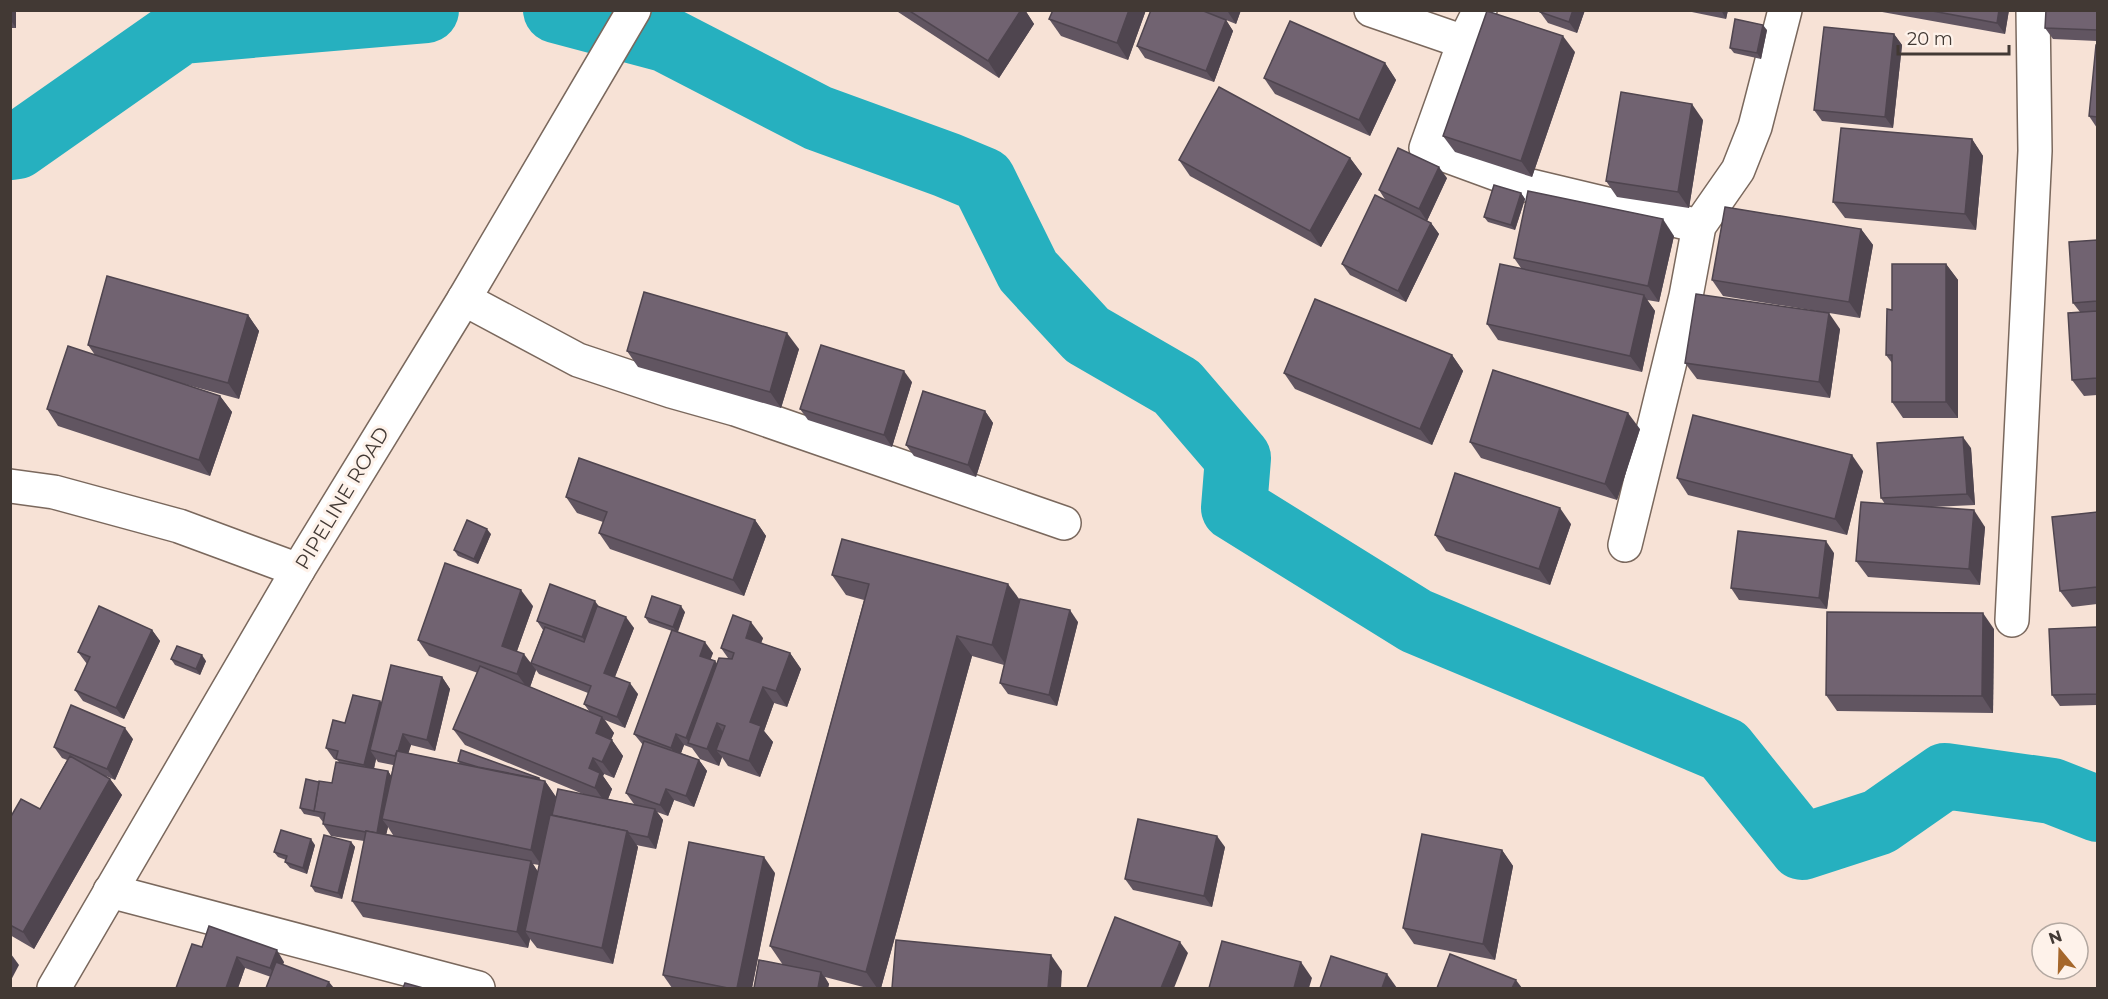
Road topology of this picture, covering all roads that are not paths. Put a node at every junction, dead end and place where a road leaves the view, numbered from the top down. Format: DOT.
graph roads {
  1 [pos="634,10"];
  2 [pos="1371,10"];
  3 [pos="1480,10"];
  4 [pos="1785,10"];
  5 [pos="2033,10"];
  6 [pos="1464,42"];
  7 [pos="1699,226"];
  8 [pos="464,299"];
  9 [pos="10,486"];
  10 [pos="1064,523"];
  11 [pos="1625,545"];
  12 [pos="298,570"];
  13 [pos="2012,620"];
  14 [pos="110,891"];
  15 [pos="54,988"];
  16 [pos="478,988"];
  1 -- 8 [label="street, PIPELINE ROAD"];
  2 -- 6 [label="street"];
  3 -- 6 [label="street"];
  4 -- 7 [label="street"];
  5 -- 13 [label="street"];
  6 -- 7 [label="street"];
  7 -- 11 [label="street"];
  8 -- 10 [label="street"];
  8 -- 12 [label="street, PIPELINE ROAD"];
  9 -- 12 [label="street"];
  12 -- 14 [label="street, PIPELINE ROAD"];
  14 -- 15 [label="street, PIPELINE ROAD"];
  14 -- 16 [label="street"];
}
